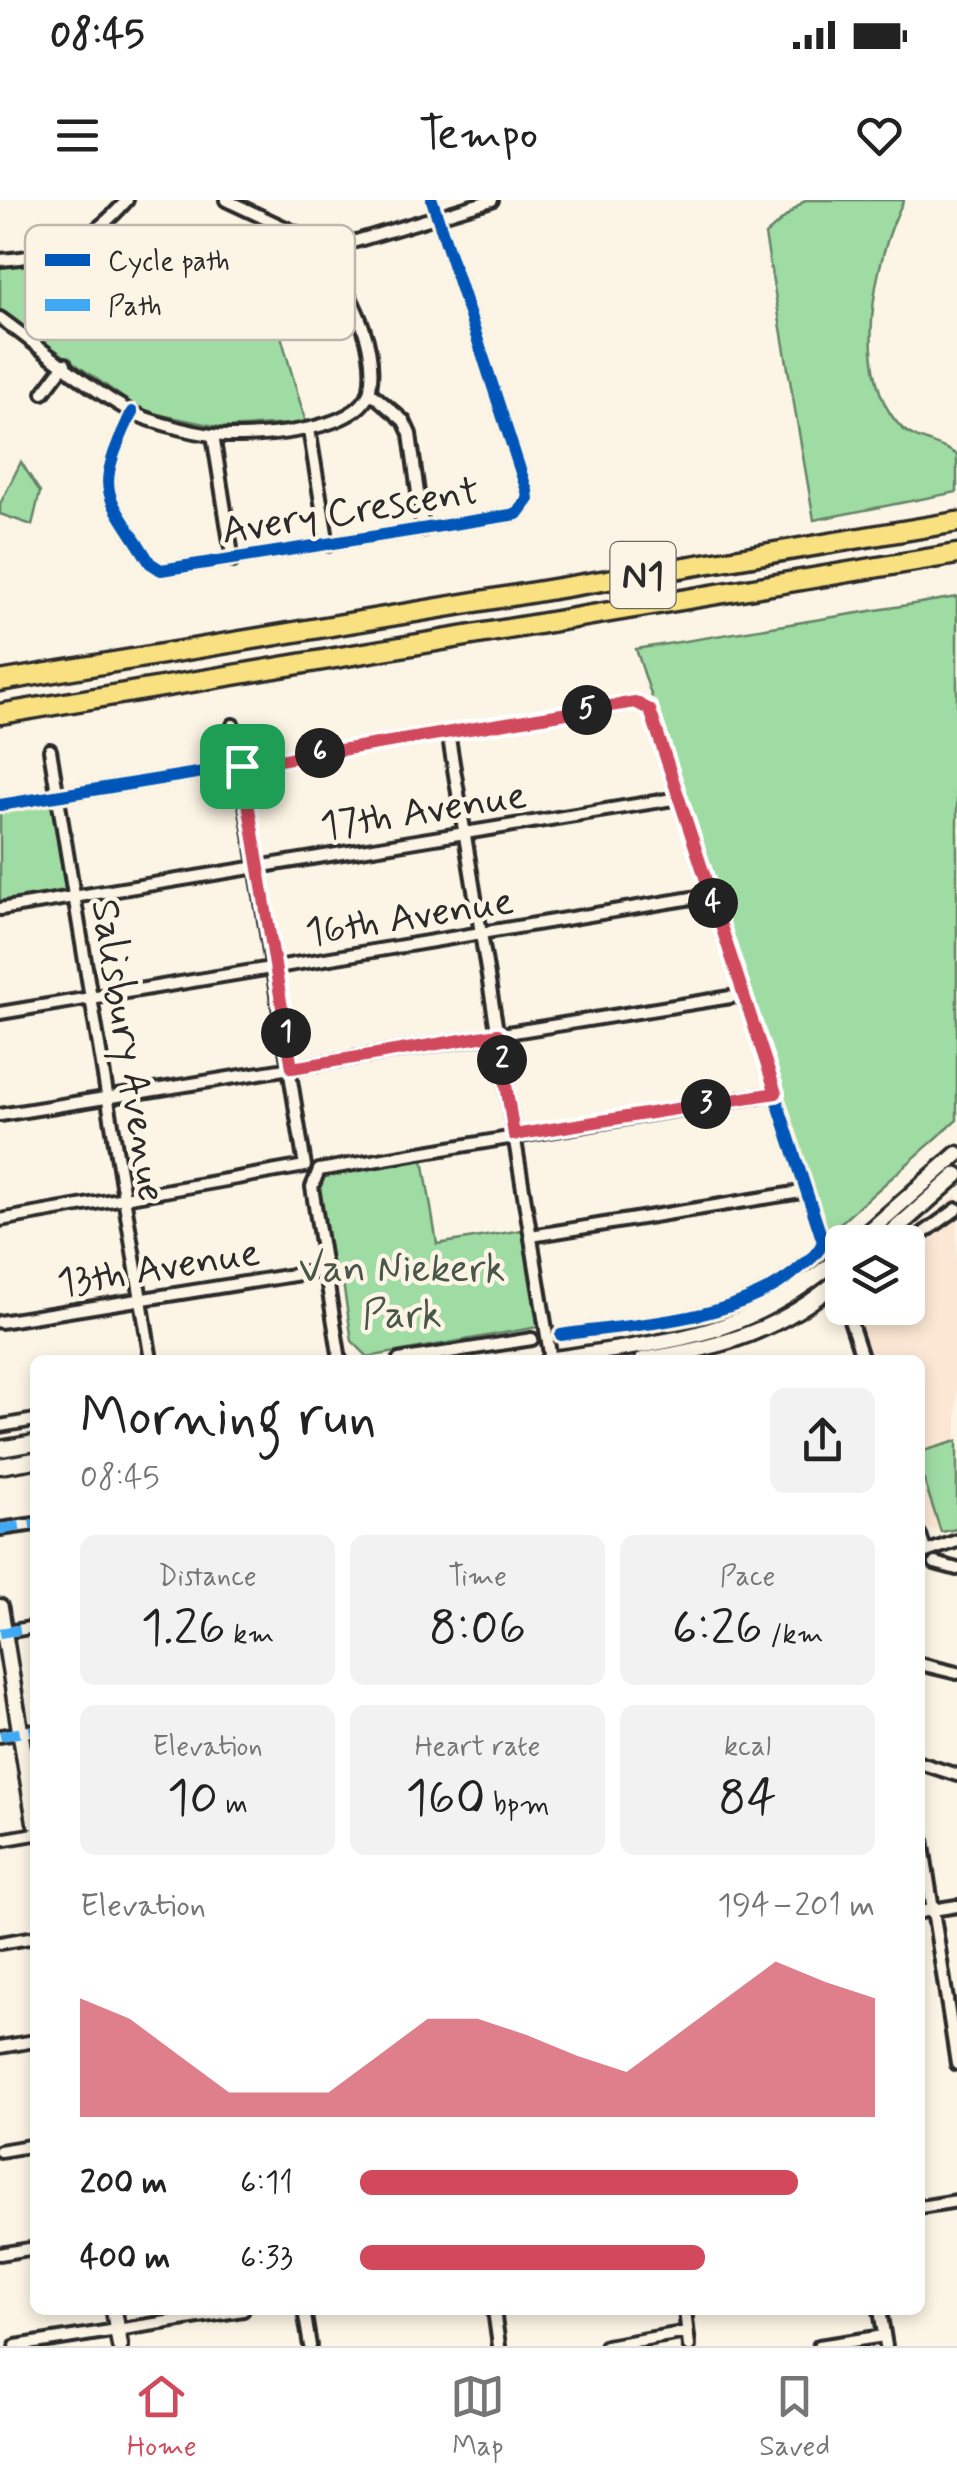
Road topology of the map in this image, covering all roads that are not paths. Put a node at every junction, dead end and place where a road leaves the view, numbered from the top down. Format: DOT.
graph roads {
  1 [pos="127,200"];
  2 [pos="226,200"];
  3 [pos="432,200"];
  4 [pos="492,200"];
  5 [pos="438,217"];
  6 [pos="104,225"];
  7 [pos="279,225"];
  8 [pos="355,243"];
  9 [pos="25,256"];
  10 [pos="0,260"];
  11 [pos="355,308"];
  12 [pos="0,318"];
  13 [pos="25,336"];
  14 [pos="31,340"];
  15 [pos="65,364"];
  16 [pos="370,392"];
  17 [pos="43,393"];
  18 [pos="132,412"];
  19 [pos="309,430"];
  20 [pos="213,435"];
  21 [pos="957,522"];
  22 [pos="423,530"];
  23 [pos="328,545"];
  24 [pos="957,554"];
  25 [pos="232,561"];
  26 [pos="0,680"];
  27 [pos="0,714"];
  28 [pos="233,725"];
  29 [pos="448,732"];
  30 [pos="50,750"];
  31 [pos="242,766"];
  32 [pos="58,796"];
  33 [pos="678,798"];
  34 [pos="0,805"];
  35 [pos="465,832"];
  36 [pos="259,866"];
  37 [pos="710,895"];
  38 [pos="75,896"];
  39 [pos="0,909"];
  40 [pos="482,933"];
  41 [pos="275,967"];
  42 [pos="743,995"];
  43 [pos="90,998"];
  44 [pos="0,1014"];
  45 [pos="498,1034"];
  46 [pos="292,1068"];
  47 [pos="776,1093"];
  48 [pos="107,1098"];
  49 [pos="0,1115"];
  50 [pos="514,1135"];
  51 [pos="957,1154"];
  52 [pos="310,1170"];
  53 [pos="957,1175"];
  54 [pos="807,1191"];
  55 [pos="124,1199"];
  56 [pos="957,1208"];
  57 [pos="0,1220"];
  58 [pos="876,1225"];
  59 [pos="901,1225"];
  60 [pos="925,1232"];
  61 [pos="531,1236"];
  62 [pos="825,1269"];
  63 [pos="325,1270"];
  64 [pos="825,1290"];
  65 [pos="140,1300"];
  66 [pos="0,1322"];
  67 [pos="852,1325"];
  68 [pos="561,1335"];
  69 [pos="532,1339"];
  70 [pos="150,1355"];
  71 [pos="339,1355"];
  72 [pos="431,1355"];
  73 [pos="550,1355"];
  74 [pos="577,1355"];
  75 [pos="664,1355"];
  76 [pos="861,1355"];
  77 [pos="30,1421"];
  78 [pos="0,1426"];
  79 [pos="30,1444"];
  80 [pos="0,1449"];
  81 [pos="30,1461"];
  82 [pos="0,1466"];
  83 [pos="30,1525"];
  84 [pos="0,1530"];
  85 [pos="957,1541"];
  86 [pos="925,1551"];
  87 [pos="935,1563"];
  88 [pos="957,1569"];
  89 [pos="0,1607"];
  90 [pos="30,1628"];
  91 [pos="2,1632"];
  92 [pos="925,1665"];
  93 [pos="957,1672"];
  94 [pos="28,1731"];
  95 [pos="0,1736"];
  96 [pos="30,1757"];
  97 [pos="925,1764"];
  98 [pos="957,1775"];
  99 [pos="30,1835"];
  100 [pos="0,1840"];
  101 [pos="925,1859"];
  102 [pos="957,1906"];
  103 [pos="933,1910"];
  104 [pos="925,1911"];
  105 [pos="30,1938"];
  106 [pos="0,1943"];
  107 [pos="30,2042"];
  108 [pos="0,2047"];
  109 [pos="956,2056"];
  110 [pos="30,2146"];
  111 [pos="0,2150"];
  112 [pos="957,2201"];
  113 [pos="925,2206"];
  114 [pos="30,2249"];
  115 [pos="0,2254"];
  116 [pos="115,2315"];
  117 [pos="212,2315"];
  118 [pos="305,2315"];
  119 [pos="495,2315"];
  120 [pos="685,2315"];
  121 [pos="881,2315"];
  122 [pos="117,2330"];
  123 [pos="688,2332"];
  124 [pos="885,2341"];
  125 [pos="16,2346"];
  126 [pos="120,2346"];
  127 [pos="310,2346"];
  128 [pos="500,2346"];
  129 [pos="606,2346"];
  130 [pos="690,2346"];
  131 [pos="820,2346"];
  1 -- 6 [label="street"];
  2 -- 7 [label="street"];
  3 -- 5 [label="street, Avery Crescent"];
  4 -- 5 [label="street"];
  5 -- 8 [label="street"];
  5 -- 22 [label="street, Avery Crescent"];
  9 -- 10 [label="street"];
  11 -- 16 [label="street"];
  12 -- 13 [label="street"];
  14 -- 15 [label="street"];
  15 -- 17 [label="street"];
  15 -- 18 [label="street"];
  16 -- 19 [label="street"];
  16 -- 22 [label="street"];
  18 -- 20 [label="street"];
  18 -- 25 [label="street, Avery Crescent"];
  19 -- 20 [label="street"];
  19 -- 23 [label="street"];
  20 -- 25 [label="street"];
  21 -- 26 [label="highway, N1"];
  22 -- 23 [label="street, Avery Crescent"];
  23 -- 25 [label="street, Avery Crescent"];
  24 -- 27 [label="highway, N1"];
  28 -- 31 [label="street"];
  29 -- 31 [label="street"];
  29 -- 33 [label="street"];
  29 -- 35 [label="street"];
  30 -- 32 [label="street, Salisbury Avenue"];
  31 -- 32 [label="street"];
  31 -- 36 [label="street"];
  32 -- 34 [label="street"];
  32 -- 38 [label="street, Salisbury Avenue"];
  33 -- 35 [label="street, 17th Avenue"];
  33 -- 37 [label="street"];
  35 -- 36 [label="street, 17th Avenue"];
  35 -- 40 [label="street"];
  36 -- 38 [label="street, 17th Avenue"];
  36 -- 41 [label="street"];
  37 -- 40 [label="street, 16th Avenue"];
  37 -- 42 [label="street"];
  38 -- 39 [label="street, 17th Avenue"];
  38 -- 43 [label="street, Salisbury Avenue"];
  40 -- 41 [label="street, 16th Avenue"];
  40 -- 45 [label="street"];
  41 -- 43 [label="street, 16th Avenue"];
  41 -- 46 [label="street"];
  42 -- 45 [label="street"];
  42 -- 47 [label="street"];
  43 -- 44 [label="street, 16th Avenue"];
  43 -- 48 [label="street, Salisbury Avenue"];
  45 -- 46 [label="street"];
  45 -- 50 [label="street"];
  46 -- 48 [label="street"];
  46 -- 52 [label="street"];
  47 -- 50 [label="street"];
  47 -- 54 [label="street"];
  48 -- 49 [label="street"];
  48 -- 55 [label="street, Salisbury Avenue"];
  50 -- 52 [label="street"];
  50 -- 61 [label="street"];
  51 -- 58 [label="main road"];
  52 -- 55 [label="street"];
  52 -- 63 [label="street"];
  53 -- 59 [label="main road"];
  54 -- 61 [label="street"];
  54 -- 68 [label="street"];
  55 -- 57 [label="street"];
  55 -- 65 [label="street, Salisbury Avenue"];
  56 -- 60 [label="street"];
  61 -- 73 [label="street"];
  62 -- 74 [label="main road"];
  63 -- 65 [label="street, 13th Avenue"];
  63 -- 71 [label="street"];
  64 -- 75 [label="main road"];
  65 -- 66 [label="street, 13th Avenue"];
  65 -- 70 [label="street, Salisbury Avenue"];
  67 -- 76 [label="street"];
  69 -- 72 [label="street"];
  77 -- 78 [label="street"];
  79 -- 80 [label="main road"];
  81 -- 82 [label="main road"];
  83 -- 84 [label="street"];
  85 -- 86 [label="street"];
  87 -- 88 [label="street"];
  89 -- 91 [label="main road"];
  90 -- 91 [label="street"];
  91 -- 94 [label="main road"];
  92 -- 93 [label="street"];
  94 -- 95 [label="street"];
  94 -- 96 [label="main road"];
  97 -- 98 [label="street"];
  99 -- 100 [label="street"];
  101 -- 103 [label="street"];
  102 -- 103 [label="street"];
  103 -- 104 [label="street"];
  103 -- 109 [label="street"];
  105 -- 106 [label="street"];
  107 -- 108 [label="street"];
  110 -- 111 [label="street"];
  112 -- 113 [label="street"];
  114 -- 115 [label="street"];
  116 -- 122 [label="main road"];
  117 -- 122 [label="street"];
  118 -- 127 [label="street"];
  119 -- 128 [label="street"];
  120 -- 123 [label="street"];
  121 -- 124 [label="street"];
  122 -- 125 [label="street"];
  122 -- 126 [label="main road"];
  123 -- 129 [label="street"];
  123 -- 130 [label="street"];
  124 -- 131 [label="street"];
}
